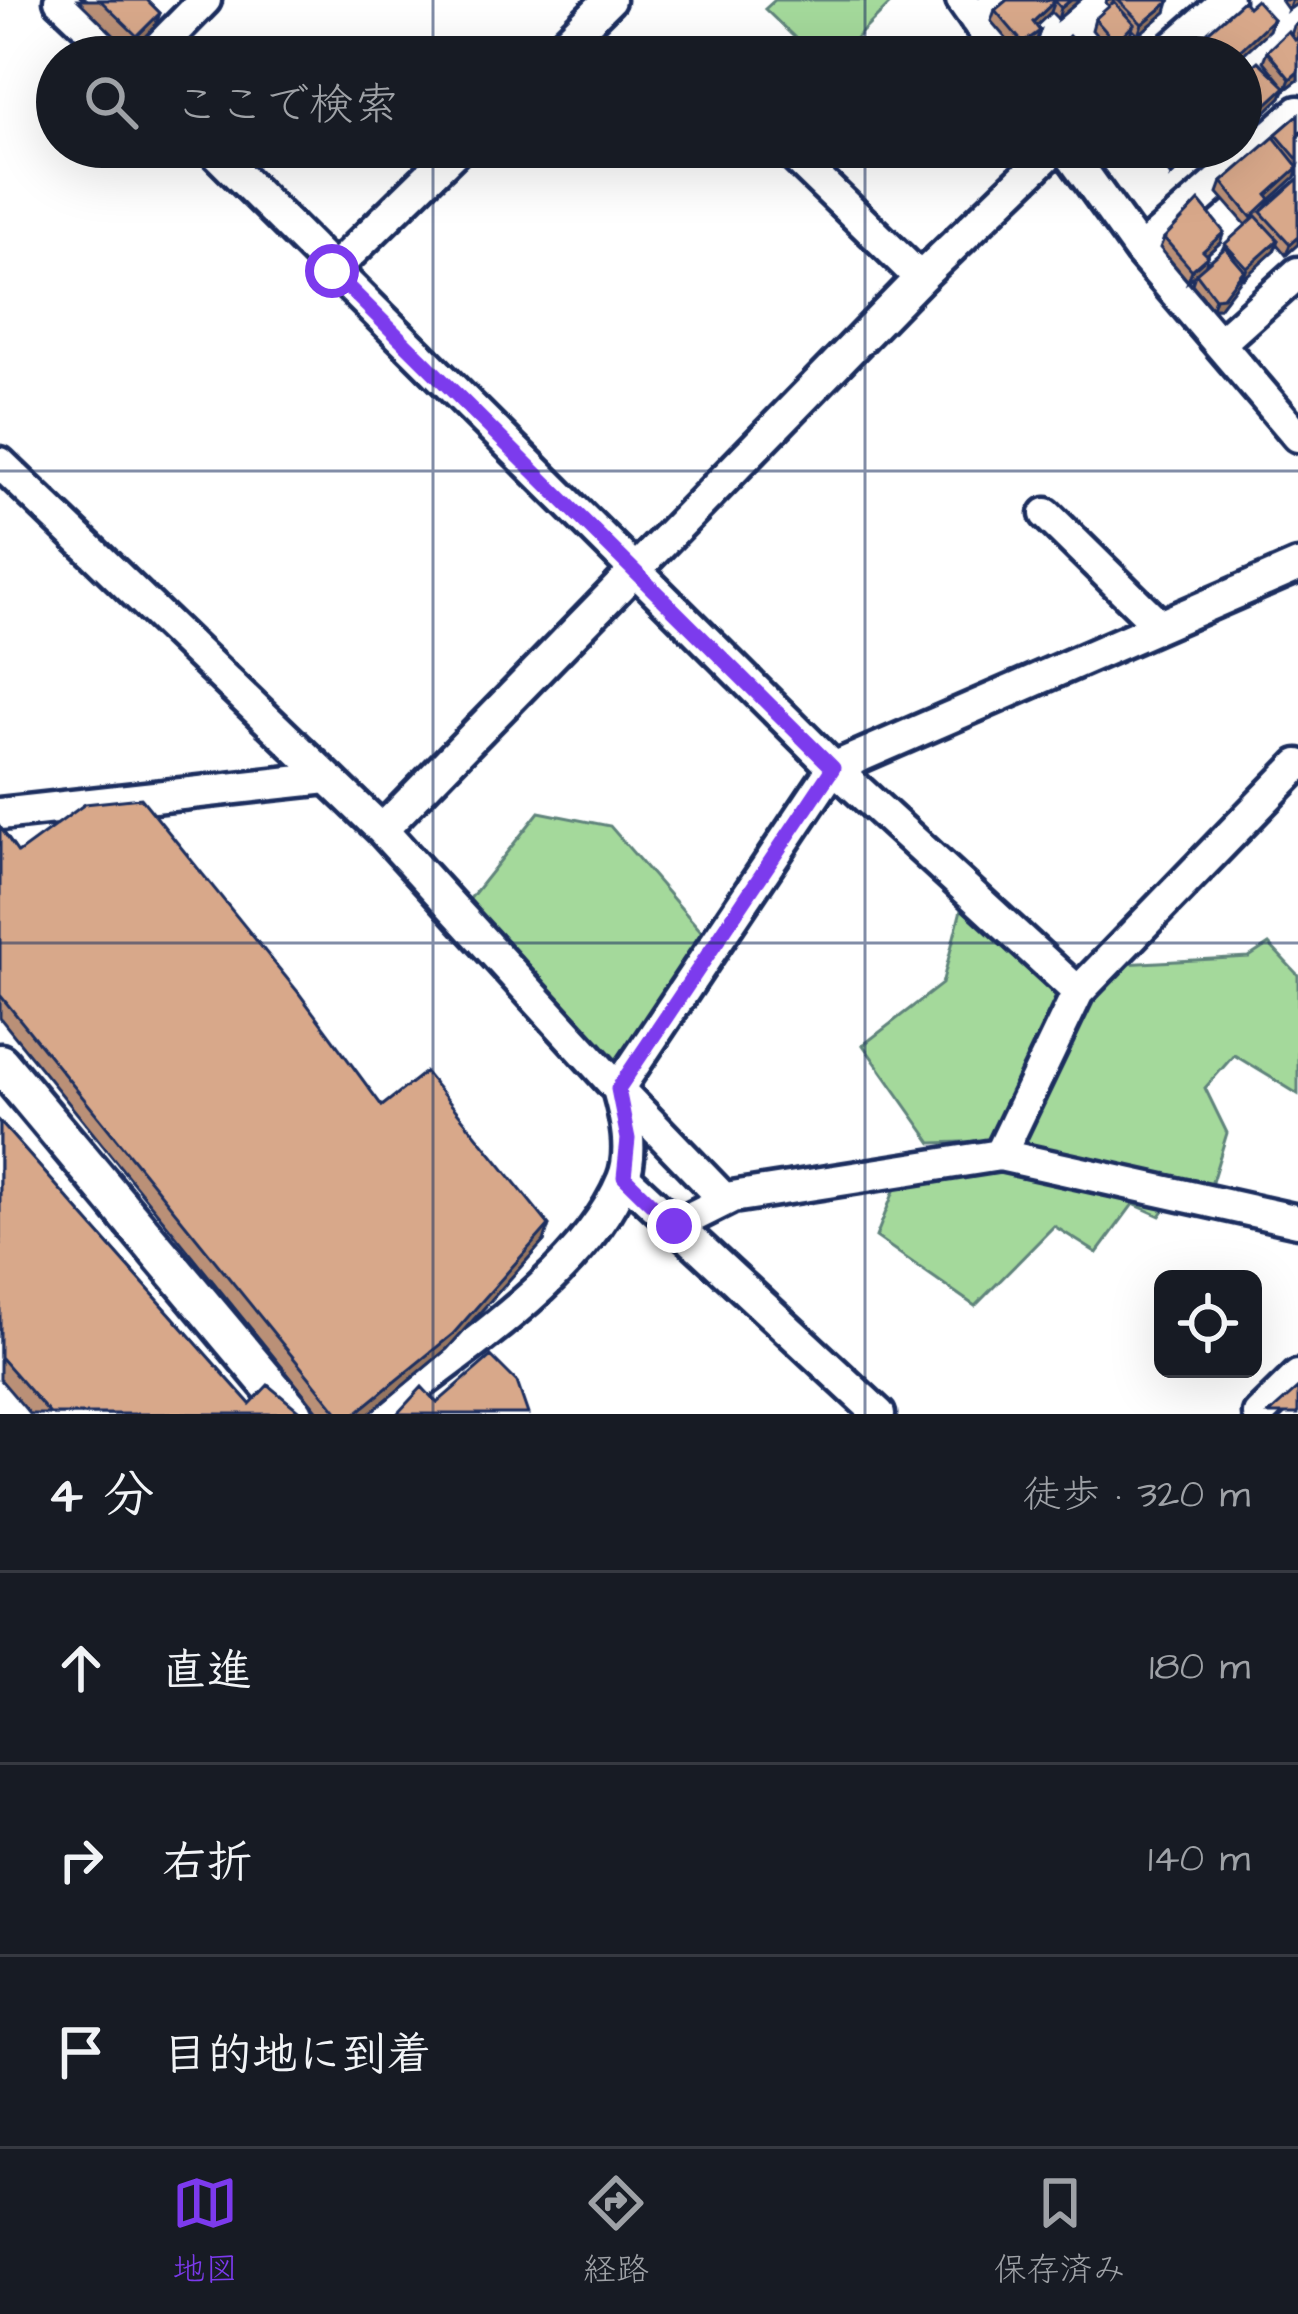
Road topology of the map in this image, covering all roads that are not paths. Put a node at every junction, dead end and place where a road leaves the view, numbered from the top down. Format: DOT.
graph roads {
  1 [pos="60,0"];
  2 [pos="205,0"];
  3 [pos="609,0"];
  4 [pos="1227,0"];
  5 [pos="979,7"];
  6 [pos="98,36"];
  7 [pos="169,36"];
  8 [pos="572,36"];
  9 [pos="992,36"];
  10 [pos="1186,36"];
  11 [pos="1298,112"];
  12 [pos="1262,143"];
  13 [pos="231,168"];
  14 [pos="437,168"];
  15 [pos="806,168"];
  16 [pos="1038,168"];
  17 [pos="1077,168"];
  18 [pos="1234,168"];
  19 [pos="1140,250"];
  20 [pos="332,271"];
  21 [pos="1298,273"];
  22 [pos="920,278"];
  23 [pos="1222,341"];
  24 [pos="1298,436"];
  25 [pos="0,464"];
  26 [pos="1046,514"];
  27 [pos="1298,566"];
  28 [pos="638,569"];
  29 [pos="1158,624"];
  30 [pos="1298,765"];
  31 [pos="833,768"];
  32 [pos="327,778"];
  33 [pos="0,814"];
  34 [pos="382,830"];
  35 [pos="1078,992"];
  36 [pos="3,1072"];
  37 [pos="618,1089"];
  38 [pos="1000,1155"];
  39 [pos="624,1177"];
  40 [pos="725,1200"];
  41 [pos="1298,1221"];
  42 [pos="674,1226"];
  43 [pos="1298,1376"];
  44 [pos="294,1414"];
  45 [pos="380,1414"];
  46 [pos="879,1414"];
  47 [pos="1259,1414"];
  1 -- 6 [label="street"];
  2 -- 7 [label="street"];
  3 -- 8 [label="street"];
  4 -- 10 [label="street"];
  5 -- 9 [label="street"];
  11 -- 12 [label="street"];
  13 -- 20 [label="street"];
  14 -- 20 [label="street"];
  15 -- 22 [label="street"];
  16 -- 22 [label="street"];
  17 -- 19 [label="street"];
  18 -- 19 [label="street"];
  19 -- 23 [label="street"];
  20 -- 28 [label="street"];
  21 -- 23 [label="street"];
  22 -- 28 [label="street"];
  23 -- 24 [label="street"];
  25 -- 32 [label="street"];
  26 -- 29 [label="street"];
  27 -- 29 [label="street"];
  28 -- 31 [label="street"];
  28 -- 34 [label="street"];
  29 -- 31 [label="street"];
  30 -- 35 [label="street"];
  31 -- 35 [label="street"];
  31 -- 37 [label="street"];
  32 -- 33 [label="street"];
  32 -- 34 [label="street"];
  34 -- 37 [label="street"];
  35 -- 38 [label="street"];
  36 -- 44 [label="street"];
  37 -- 39 [label="street"];
  37 -- 40 [label="street"];
  38 -- 40 [label="street"];
  38 -- 41 [label="street"];
  39 -- 42 [label="street"];
  39 -- 45 [label="street"];
  40 -- 42 [label="street"];
  42 -- 46 [label="street"];
  43 -- 47 [label="street"];
}
